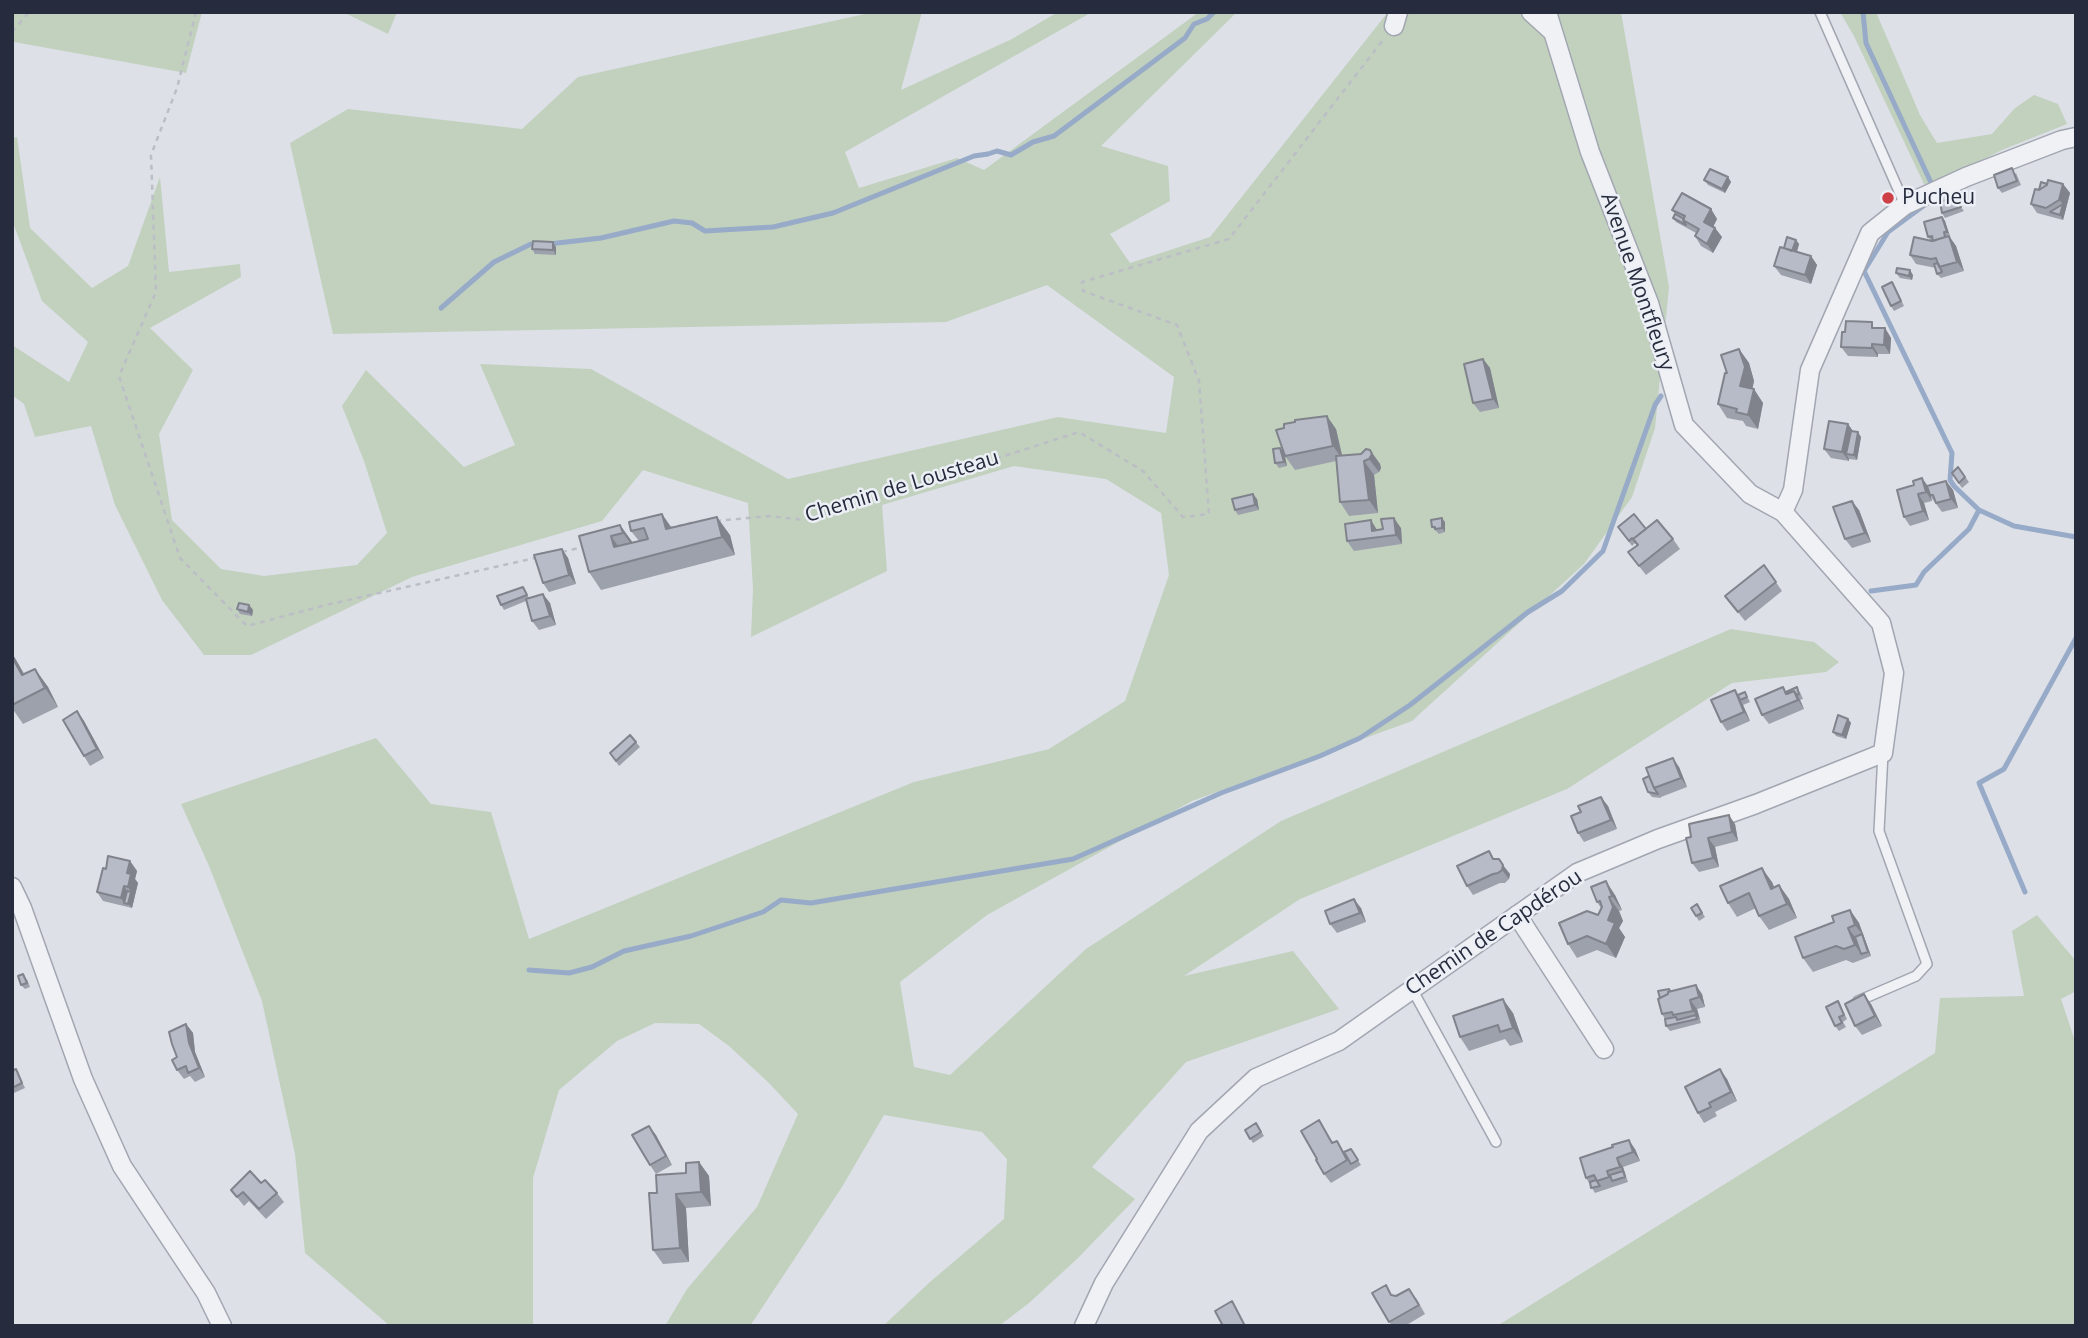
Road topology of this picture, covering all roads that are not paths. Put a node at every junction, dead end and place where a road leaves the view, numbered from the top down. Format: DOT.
graph roads {
  1 [pos="1531,12"];
  2 [pos="1547,12"];
  3 [pos="1820,12"];
  4 [pos="1553,32"];
  5 [pos="2076,137"];
  6 [pos="1905,205"];
  7 [pos="1783,512"];
  8 [pos="1883,753"];
  9 [pos="12,887"];
  10 [pos="1517,915"];
  11 [pos="1412,989"];
  12 [pos="1856,1002"];
  13 [pos="1604,1049"];
  14 [pos="1496,1142"];
  15 [pos="222,1326"];
  16 [pos="1084,1326"];
  1 -- 4 [label="street"];
  2 -- 4 [label="street, Avenue Montfleury"];
  3 -- 6 [label="lane"];
  4 -- 7 [label="street, Avenue Montfleury"];
  5 -- 6 [label="street"];
  6 -- 7 [label="street"];
  7 -- 8 [label="street"];
  8 -- 10 [label="street, Chemin de Capdérou"];
  8 -- 12 [label="lane"];
  9 -- 15 [label="street"];
  10 -- 11 [label="street, Chemin de Capdérou"];
  10 -- 13 [label="street"];
  11 -- 14 [label="lane"];
  11 -- 16 [label="street, Chemin de Capdérou"];
}
